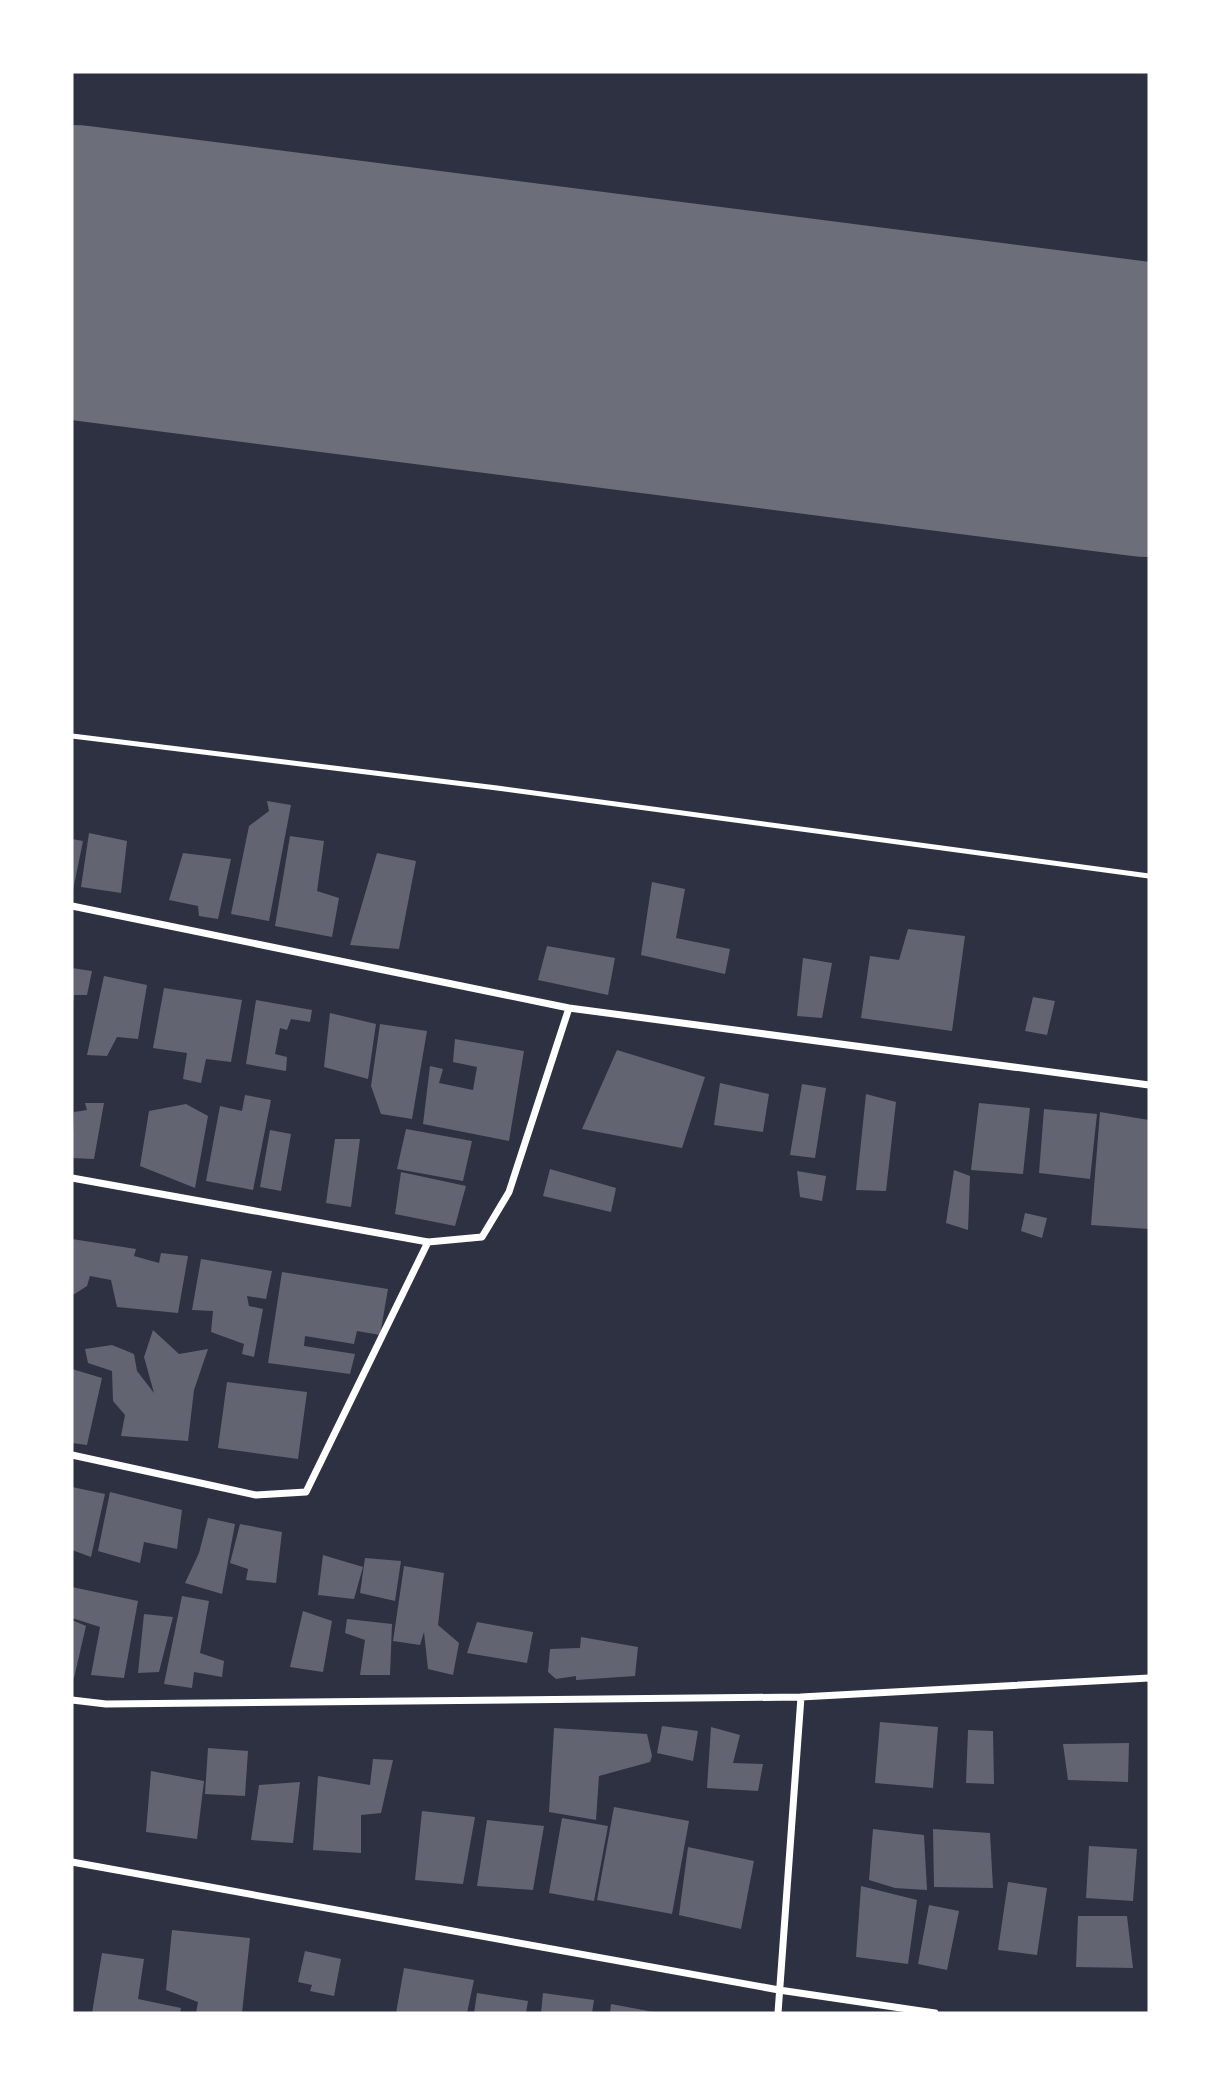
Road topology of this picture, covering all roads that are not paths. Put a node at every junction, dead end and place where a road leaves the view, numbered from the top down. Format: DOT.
graph roads {
  1 [pos="72,736"];
  2 [pos="1149,876"];
  3 [pos="72,906"];
  4 [pos="569,1008"];
  5 [pos="1149,1084"];
  6 [pos="72,1178"];
  7 [pos="428,1242"];
  8 [pos="72,1455"];
  9 [pos="1149,1678"];
  10 [pos="800,1697"];
  11 [pos="72,1700"];
  12 [pos="72,1863"];
  13 [pos="779,1990"];
  14 [pos="778,2013"];
  15 [pos="936,2013"];
  1 -- 2 [label="lane"];
  3 -- 4 [label="street"];
  4 -- 5 [label="street"];
  4 -- 7 [label="street"];
  6 -- 7 [label="street"];
  7 -- 8 [label="street"];
  9 -- 10 [label="street"];
  10 -- 11 [label="street"];
  10 -- 13 [label="street"];
  12 -- 13 [label="street"];
  13 -- 14 [label="street"];
  13 -- 15 [label="street"];
}
